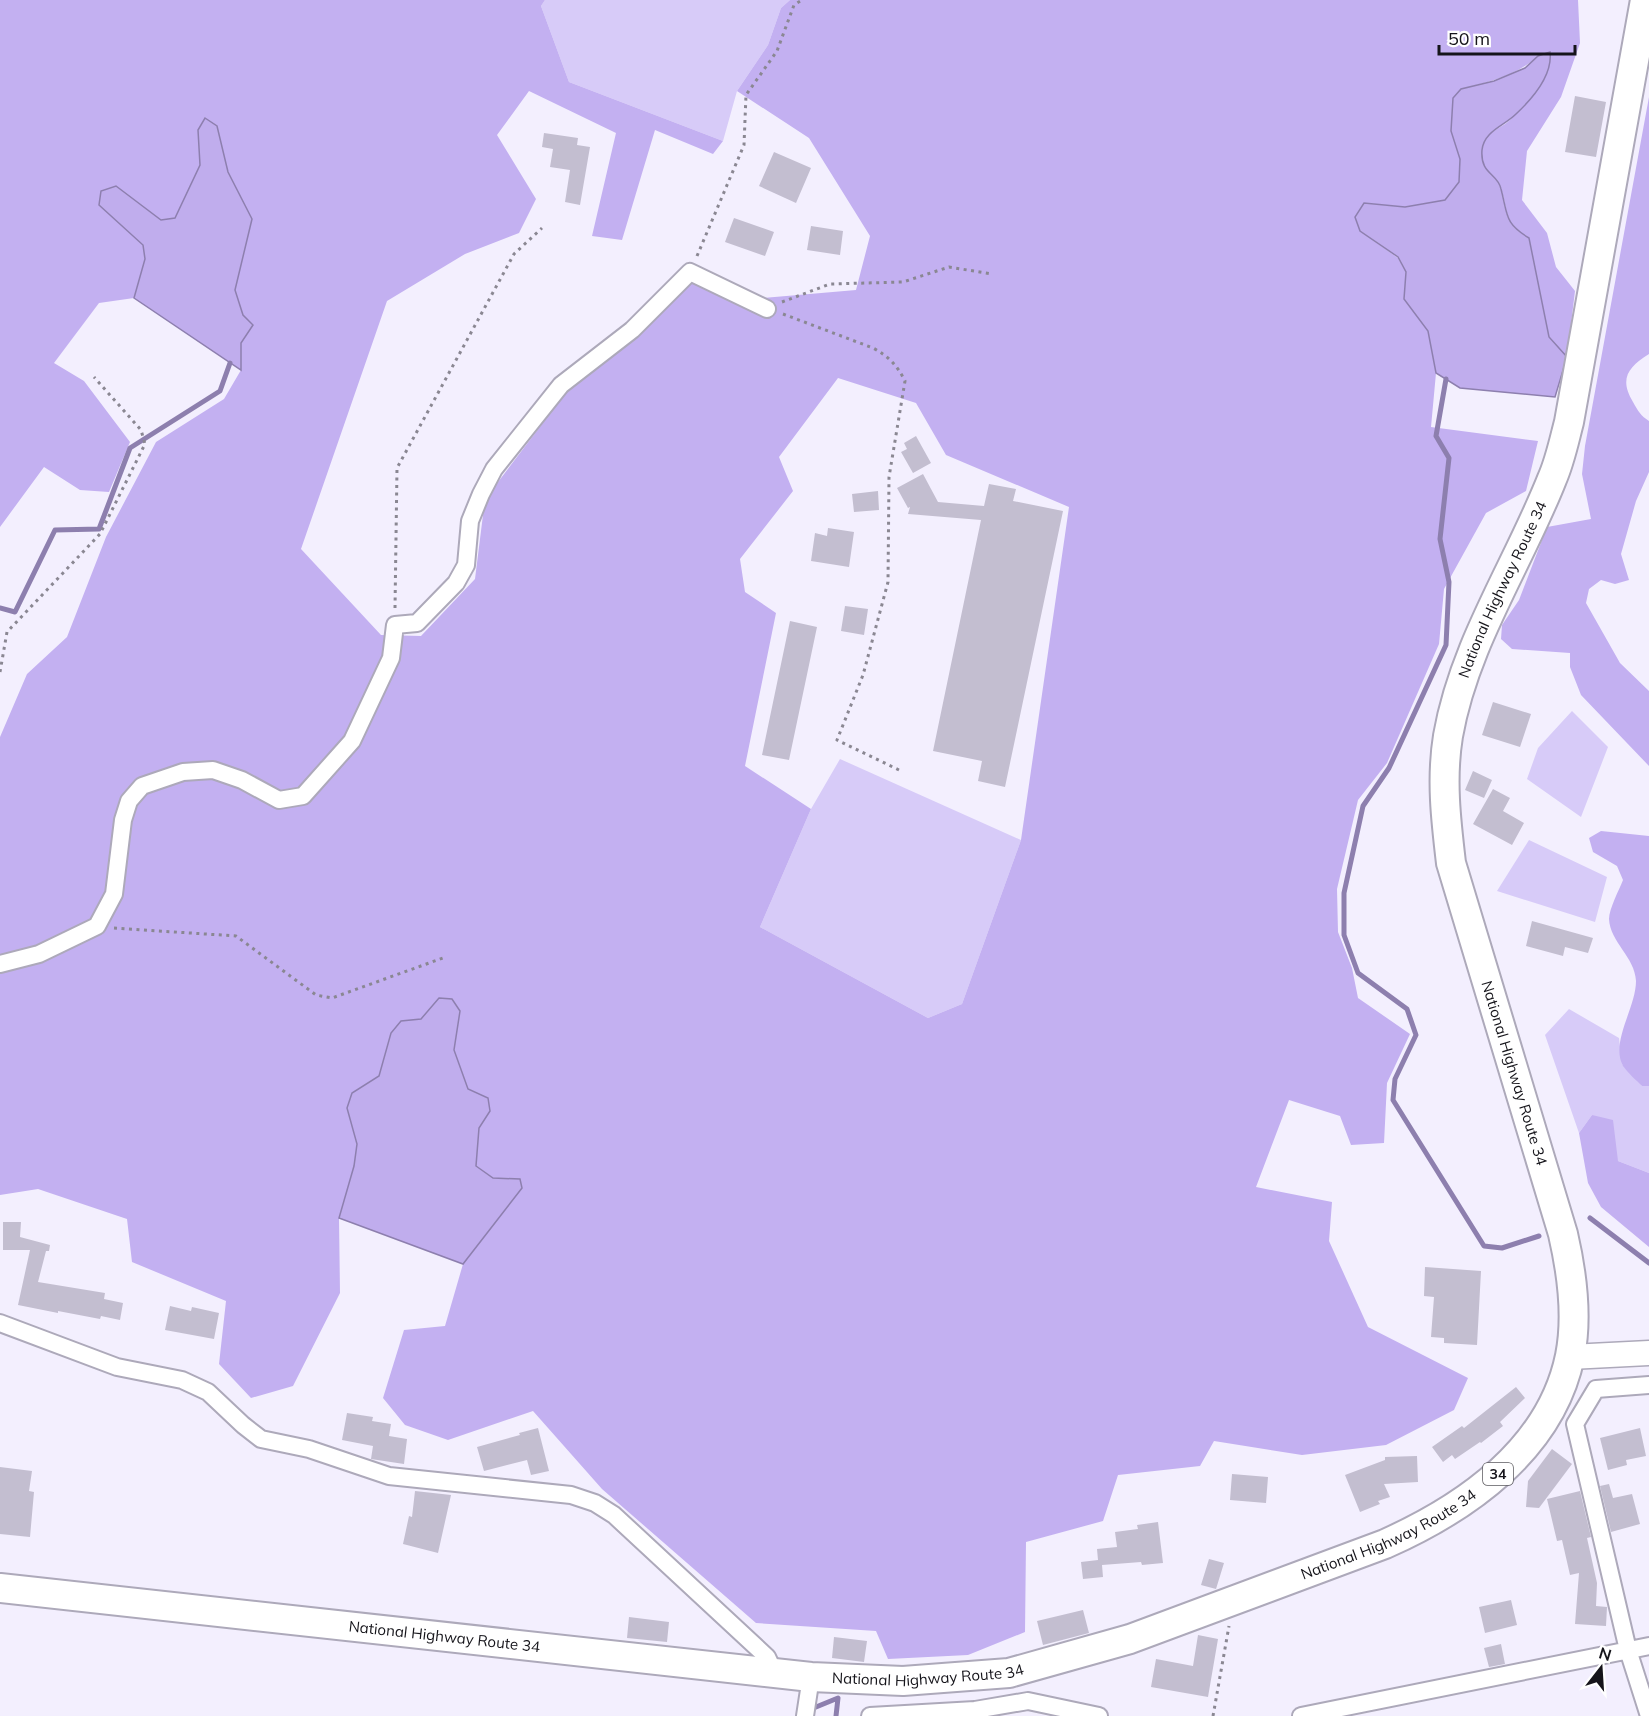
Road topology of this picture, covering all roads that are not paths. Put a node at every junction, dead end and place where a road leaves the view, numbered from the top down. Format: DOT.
graph roads {
  1 [pos="1645,0"];
  2 [pos="767,309"];
  3 [pos="0,964"];
  4 [pos="0,1323"];
  5 [pos="1649,1353"];
  6 [pos="1570,1357"];
  7 [pos="1649,1385"];
  8 [pos="0,1588"];
  9 [pos="1649,1646"];
  10 [pos="1628,1650"];
  11 [pos="774,1672"];
  12 [pos="811,1677"];
  13 [pos="805,1716"];
  14 [pos="870,1716"];
  15 [pos="1099,1716"];
  16 [pos="1301,1716"];
  17 [pos="1649,1716"];
  1 -- 6 [label="highway, National Highway Route 34 / 34"];
  2 -- 3 [label="street"];
  4 -- 11 [label="street"];
  5 -- 6 [label="main road"];
  6 -- 12 [label="highway, National Highway Route 34 / 34"];
  7 -- 10 [label="street"];
  8 -- 11 [label="highway, National Highway Route 34 / 34"];
  9 -- 10 [label="street"];
  10 -- 16 [label="street"];
  10 -- 17 [label="street"];
  11 -- 12 [label="highway, National Highway Route 34 / 34"];
  12 -- 13 [label="street"];
  14 -- 15 [label="street"];
}
